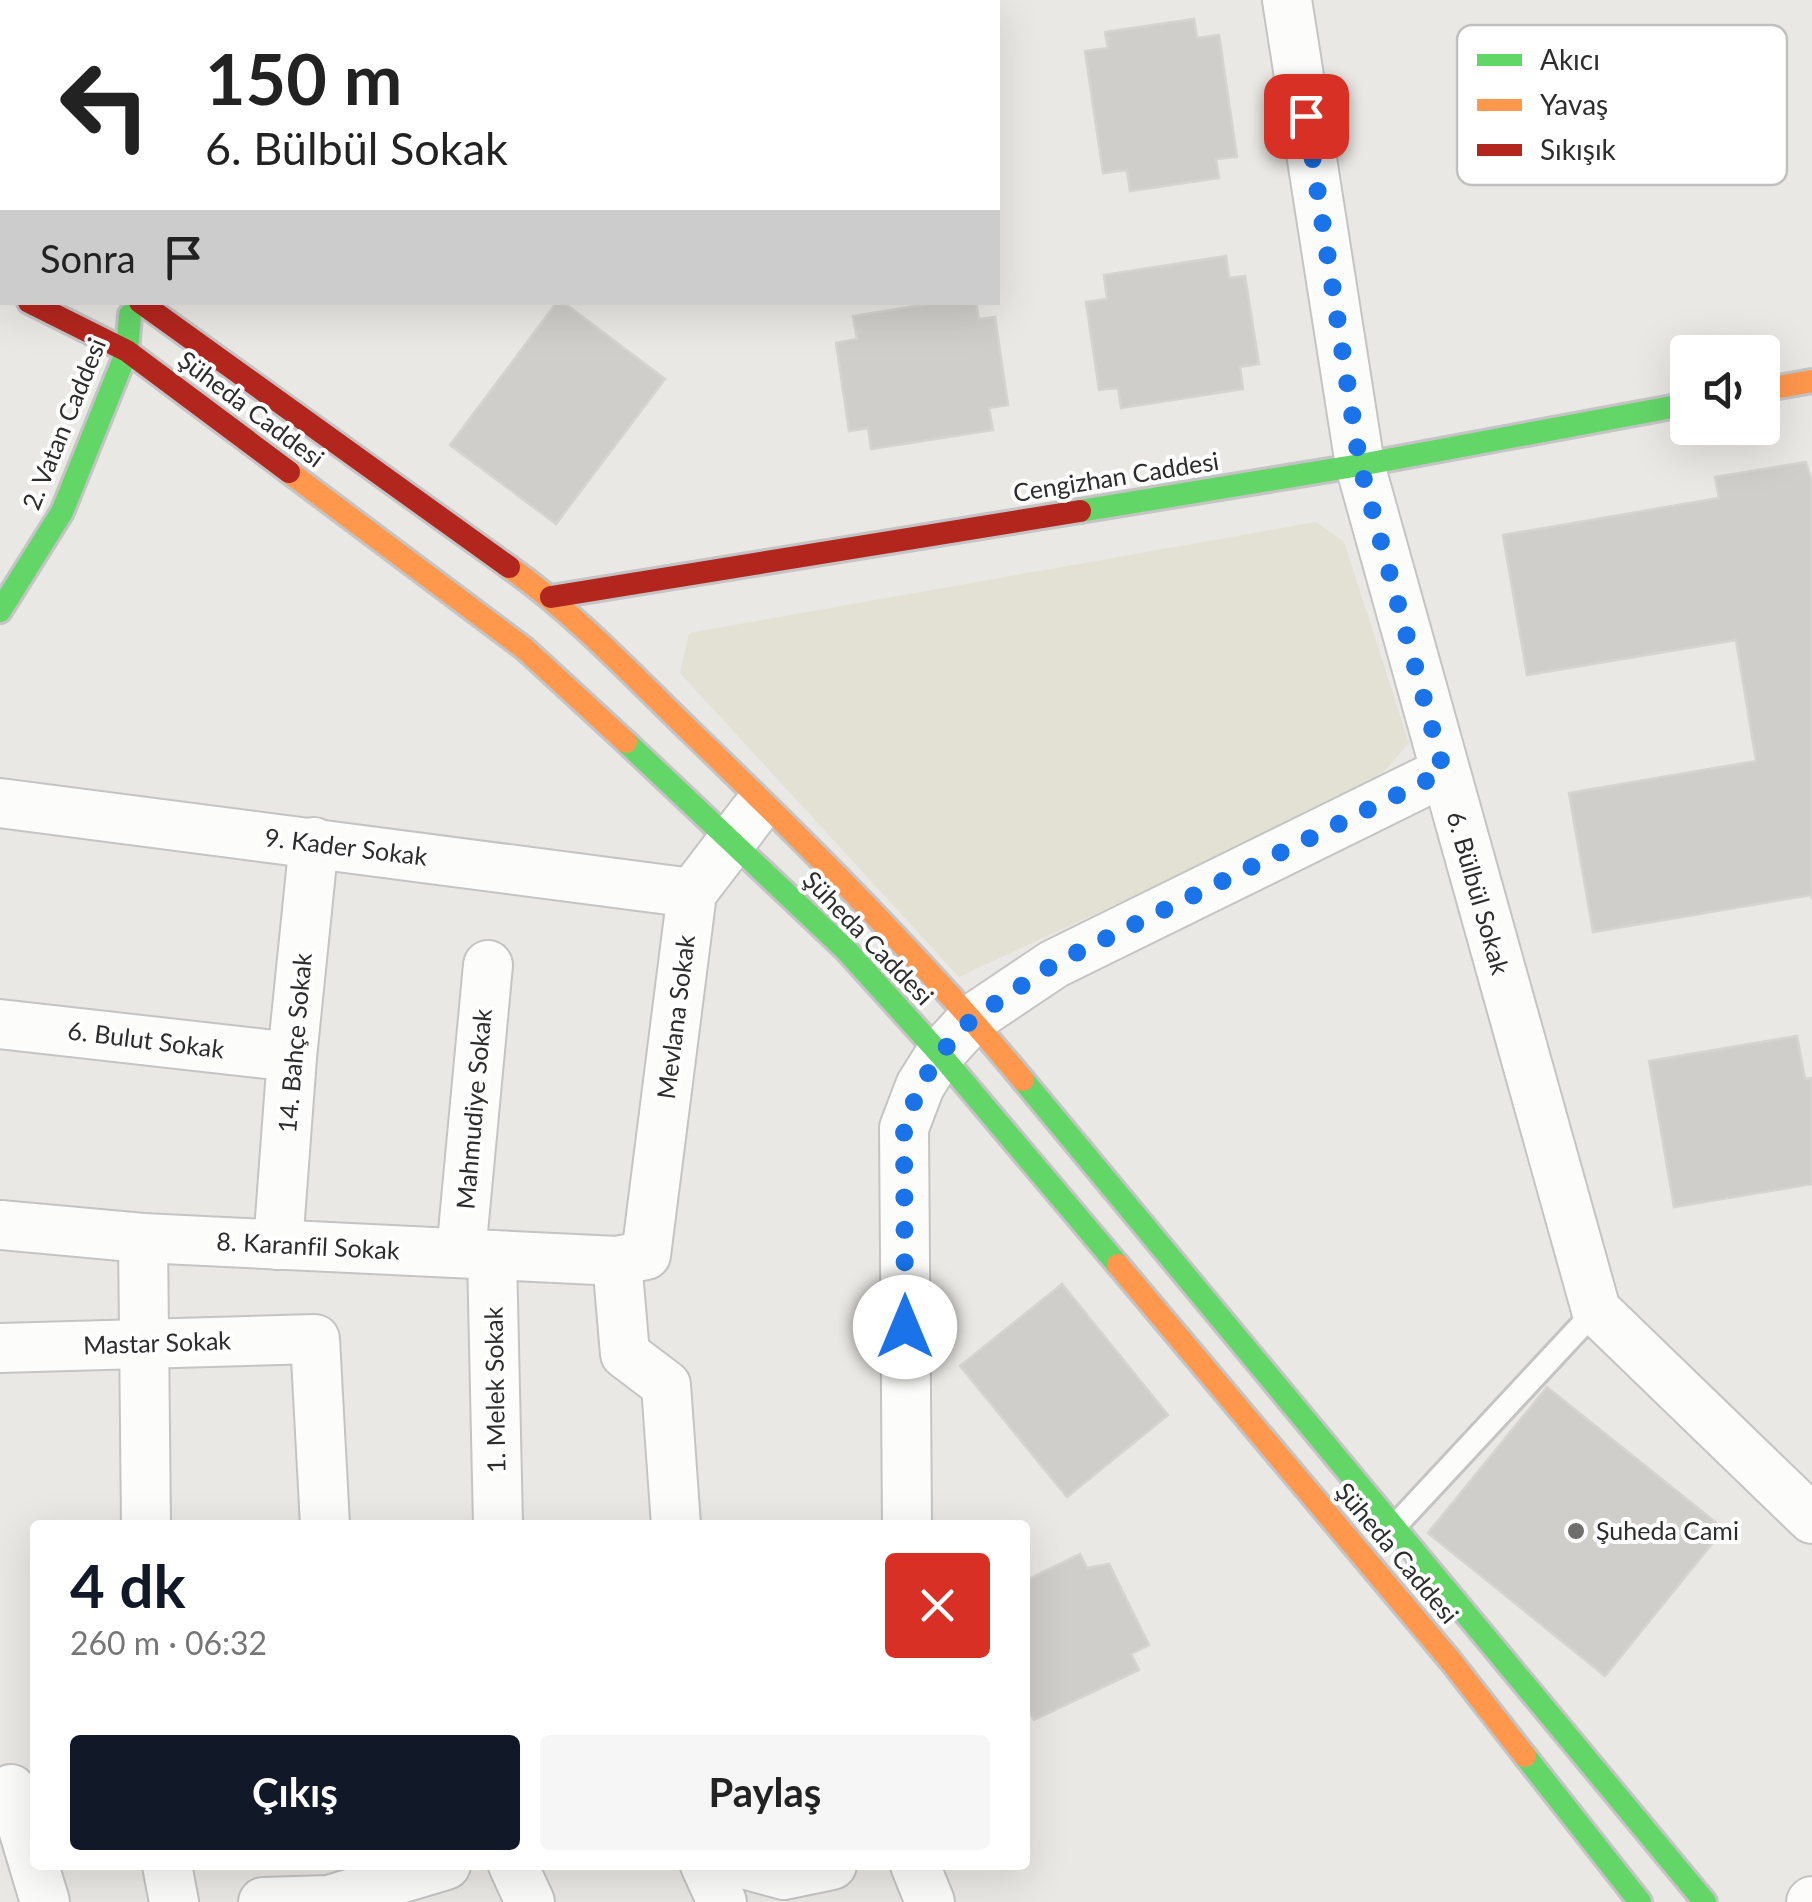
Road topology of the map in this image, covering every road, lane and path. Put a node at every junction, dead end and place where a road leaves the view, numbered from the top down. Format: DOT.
graph roads {
  1 [pos="1288,0"];
  2 [pos="35,305"];
  3 [pos="131,305"];
  4 [pos="144,305"];
  5 [pos="127,351"];
  6 [pos="1812,381"];
  7 [pos="1780,387"];
  8 [pos="1670,407"];
  9 [pos="1360,465"];
  10 [pos="551,596"];
  11 [pos="0,610"];
  12 [pos="1444,772"];
  13 [pos="763,802"];
  14 [pos="0,803"];
  15 [pos="732,840"];
  16 [pos="314,842"];
  17 [pos="692,893"];
  18 [pos="488,965"];
  19 [pos="972,1019"];
  20 [pos="0,1024"];
  21 [pos="940,1054"];
  22 [pos="292,1057"];
  23 [pos="0,1226"];
  24 [pos="143,1238"];
  25 [pos="278,1244"];
  26 [pos="476,1254"];
  27 [pos="631,1258"];
  28 [pos="1596,1310"];
  29 [pos="144,1343"];
  30 [pos="0,1348"];
  31 [pos="1812,1518"];
  32 [pos="146,1520"];
  33 [pos="325,1520"];
  34 [pos="498,1520"];
  35 [pos="676,1520"];
  36 [pos="906,1520"];
  37 [pos="1393,1527"];
  38 [pos="15,1788"];
  39 [pos="30,1847"];
  40 [pos="36,1870"];
  41 [pos="168,1870"];
  42 [pos="430,1870"];
  43 [pos="515,1870"];
  44 [pos="708,1870"];
  45 [pos="766,1870"];
  46 [pos="808,1870"];
  47 [pos="917,1870"];
  48 [pos="329,1901"];
  49 [pos="44,1902"];
  50 [pos="174,1902"];
  51 [pos="263,1902"];
  52 [pos="530,1902"];
  53 [pos="722,1902"];
  54 [pos="930,1902"];
  55 [pos="1640,1902"];
  56 [pos="1705,1902"];
  1 -- 9 [label="street, 6. Bülbül Sokak"];
  2 -- 5 [label="main road, Şüheda Caddesi"];
  3 -- 5 [label="main road, 2. Vatan Caddesi"];
  4 -- 10 [label="main road, Şüheda Caddesi"];
  5 -- 11 [label="main road, 2. Vatan Caddesi"];
  5 -- 15 [label="main road, Şüheda Caddesi"];
  6 -- 7 [label="main road"];
  8 -- 9 [label="main road, Cengizhan Caddesi"];
  9 -- 10 [label="main road, Cengizhan Caddesi"];
  9 -- 12 [label="street, 6. Bülbül Sokak"];
  10 -- 13 [label="main road, Şüheda Caddesi"];
  12 -- 19 [label="street"];
  12 -- 28 [label="street, 6. Bülbül Sokak"];
  13 -- 15 [label="street, Mevlana Sokak"];
  13 -- 19 [label="main road, Şüheda Caddesi"];
  14 -- 16 [label="street, 9. Kader Sokak"];
  15 -- 17 [label="street, Mevlana Sokak"];
  15 -- 21 [label="main road, Şüheda Caddesi"];
  16 -- 17 [label="street, 9. Kader Sokak"];
  16 -- 22 [label="street, 14. Bahçe Sokak"];
  17 -- 27 [label="street, Mevlana Sokak"];
  18 -- 26 [label="street, Mahmudiye Sokak"];
  19 -- 21 [label="street"];
  19 -- 37 [label="main road, Şüheda Caddesi"];
  20 -- 22 [label="street, 6. Bulut Sokak"];
  21 -- 36 [label="street"];
  21 -- 55 [label="main road, Şüheda Caddesi"];
  22 -- 25 [label="street, 14. Bahçe Sokak"];
  23 -- 24 [label="street, 8. Karanfil Sokak"];
  24 -- 25 [label="street, 8. Karanfil Sokak"];
  24 -- 29 [label="street"];
  25 -- 26 [label="street, 8. Karanfil Sokak"];
  26 -- 27 [label="street, 8. Karanfil Sokak"];
  26 -- 34 [label="street, 1. Melek Sokak"];
  27 -- 35 [label="street"];
  28 -- 31 [label="street"];
  28 -- 37 [label="lane"];
  29 -- 30 [label="street, Mastar Sokak"];
  29 -- 32 [label="street"];
  29 -- 33 [label="street, Mastar Sokak"];
  37 -- 56 [label="main road, Şüheda Caddesi"];
  38 -- 39 [label="street"];
  40 -- 49 [label="street"];
  41 -- 50 [label="street"];
  42 -- 48 [label="street"];
  43 -- 52 [label="street"];
  44 -- 53 [label="street"];
  45 -- 46 [label="street"];
  47 -- 54 [label="street"];
  48 -- 51 [label="street"];
}
